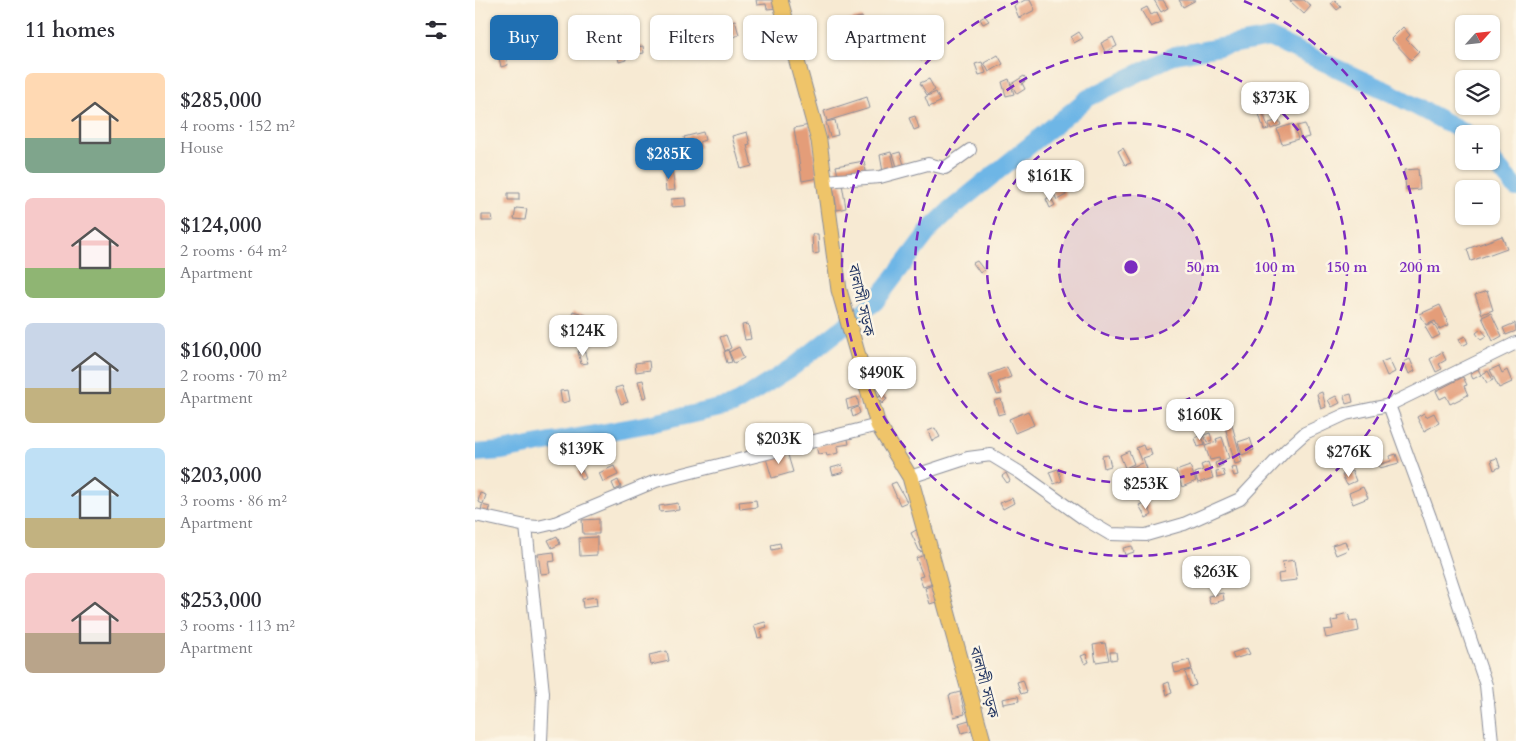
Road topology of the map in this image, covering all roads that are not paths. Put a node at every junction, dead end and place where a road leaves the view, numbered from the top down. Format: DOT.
graph roads {
  1 [pos="780,0"];
  2 [pos="970,150"];
  3 [pos="825,181"];
  4 [pos="1516,343"];
  5 [pos="1389,405"];
  6 [pos="878,425"];
  7 [pos="910,477"];
  8 [pos="475,516"];
  9 [pos="526,526"];
  10 [pos="541,741"];
  11 [pos="983,741"];
  12 [pos="1492,741"];
  1 -- 3 [label="main road, বালাসী সড়ক"];
  2 -- 3 [label="street"];
  3 -- 6 [label="main road, বালাসী সড়ক"];
  4 -- 5 [label="street"];
  5 -- 7 [label="street"];
  5 -- 12 [label="street"];
  6 -- 7 [label="main road, বালাসী সড়ক"];
  6 -- 9 [label="street"];
  7 -- 11 [label="main road, বালাসী সড়ক"];
  8 -- 9 [label="street"];
  9 -- 10 [label="street"];
}
